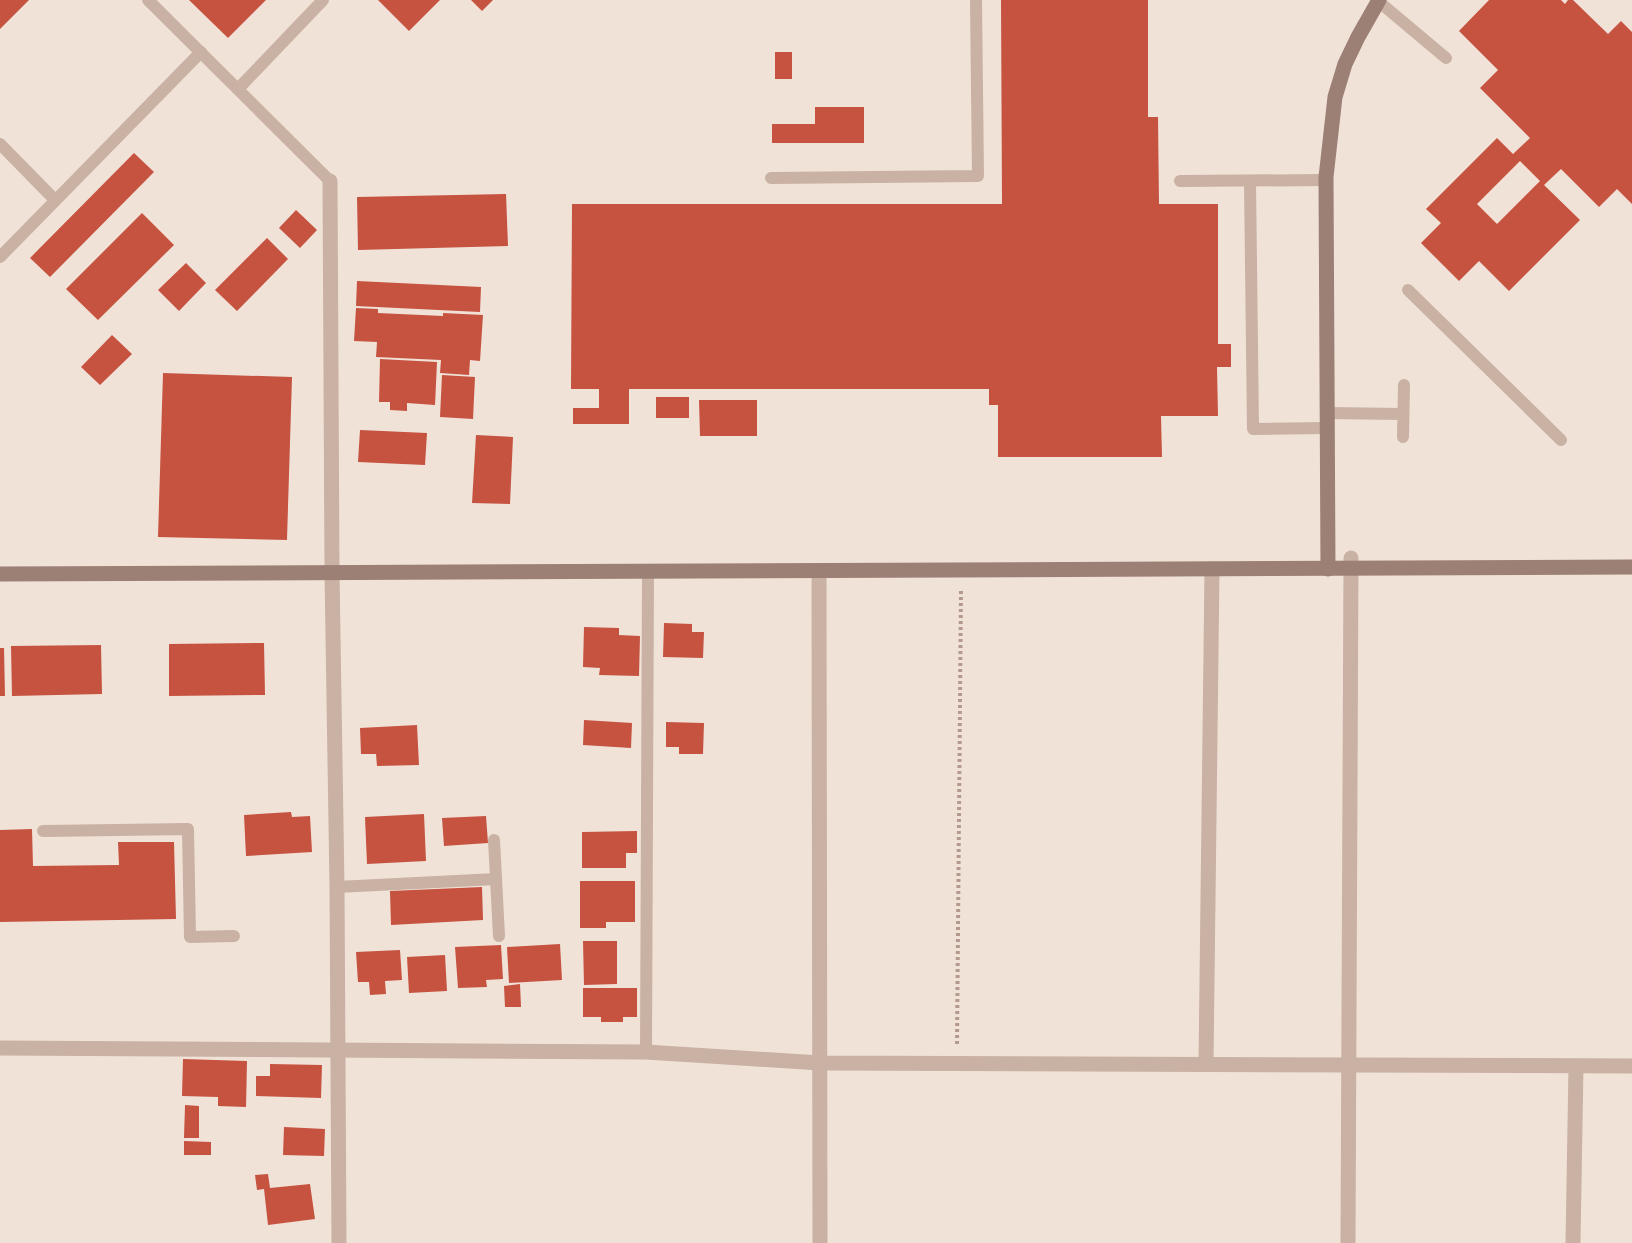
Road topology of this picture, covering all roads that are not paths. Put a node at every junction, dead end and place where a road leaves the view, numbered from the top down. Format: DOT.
graph roads {
  1 [pos="148,0"];
  2 [pos="323,0"];
  3 [pos="976,0"];
  4 [pos="1378,1"];
  5 [pos="201,52"];
  6 [pos="1446,58"];
  7 [pos="238,89"];
  8 [pos="0,144"];
  9 [pos="771,178"];
  10 [pos="1326,180"];
  11 [pos="330,181"];
  12 [pos="1180,181"];
  13 [pos="1250,181"];
  14 [pos="56,200"];
  15 [pos="0,257"];
  16 [pos="1408,290"];
  17 [pos="1404,385"];
  18 [pos="1403,414"];
  19 [pos="1327,420"];
  20 [pos="1403,437"];
  21 [pos="1561,440"];
  22 [pos="1351,563"];
  23 [pos="1632,567"];
  24 [pos="1212,569"];
  25 [pos="1328,569"];
  26 [pos="819,571"];
  27 [pos="332,572"];
  28 [pos="648,572"];
  29 [pos="0,574"];
  30 [pos="43,831"];
  31 [pos="494,840"];
  32 [pos="496,879"];
  33 [pos="337,887"];
  34 [pos="234,936"];
  35 [pos="499,936"];
  36 [pos="0,1047"];
  37 [pos="337,1051"];
  38 [pos="646,1052"];
  39 [pos="819,1063"];
  40 [pos="1206,1064"];
  41 [pos="1349,1065"];
  42 [pos="1576,1066"];
  43 [pos="1632,1066"];
  44 [pos="339,1243"];
  45 [pos="820,1243"];
  46 [pos="1348,1243"];
  47 [pos="1573,1243"];
  1 -- 5 [label="lane"];
  2 -- 7 [label="lane"];
  3 -- 9 [label="lane"];
  4 -- 6 [label="lane"];
  4 -- 10 [label="street"];
  5 -- 7 [label="lane"];
  5 -- 14 [label="lane"];
  7 -- 11 [label="lane"];
  8 -- 14 [label="lane"];
  10 -- 13 [label="lane"];
  10 -- 19 [label="street"];
  11 -- 27 [label="street"];
  12 -- 13 [label="lane"];
  13 -- 19 [label="lane"];
  14 -- 15 [label="lane"];
  16 -- 21 [label="lane"];
  17 -- 18 [label="lane"];
  18 -- 19 [label="lane"];
  18 -- 20 [label="lane"];
  19 -- 25 [label="street"];
  22 -- 23 [label="street"];
  22 -- 25 [label="street"];
  22 -- 41 [label="street"];
  24 -- 25 [label="street"];
  24 -- 26 [label="street"];
  24 -- 40 [label="street"];
  26 -- 28 [label="street"];
  26 -- 39 [label="street"];
  27 -- 28 [label="street"];
  27 -- 29 [label="street"];
  27 -- 33 [label="street"];
  28 -- 38 [label="lane"];
  30 -- 34 [label="lane"];
  31 -- 32 [label="lane"];
  32 -- 33 [label="lane"];
  32 -- 35 [label="lane"];
  33 -- 37 [label="street"];
  36 -- 37 [label="street"];
  37 -- 38 [label="street"];
  37 -- 44 [label="street"];
  38 -- 39 [label="street"];
  39 -- 40 [label="street"];
  39 -- 45 [label="street"];
  40 -- 41 [label="street"];
  41 -- 42 [label="street"];
  41 -- 46 [label="street"];
  42 -- 43 [label="street"];
  42 -- 47 [label="street"];
}
